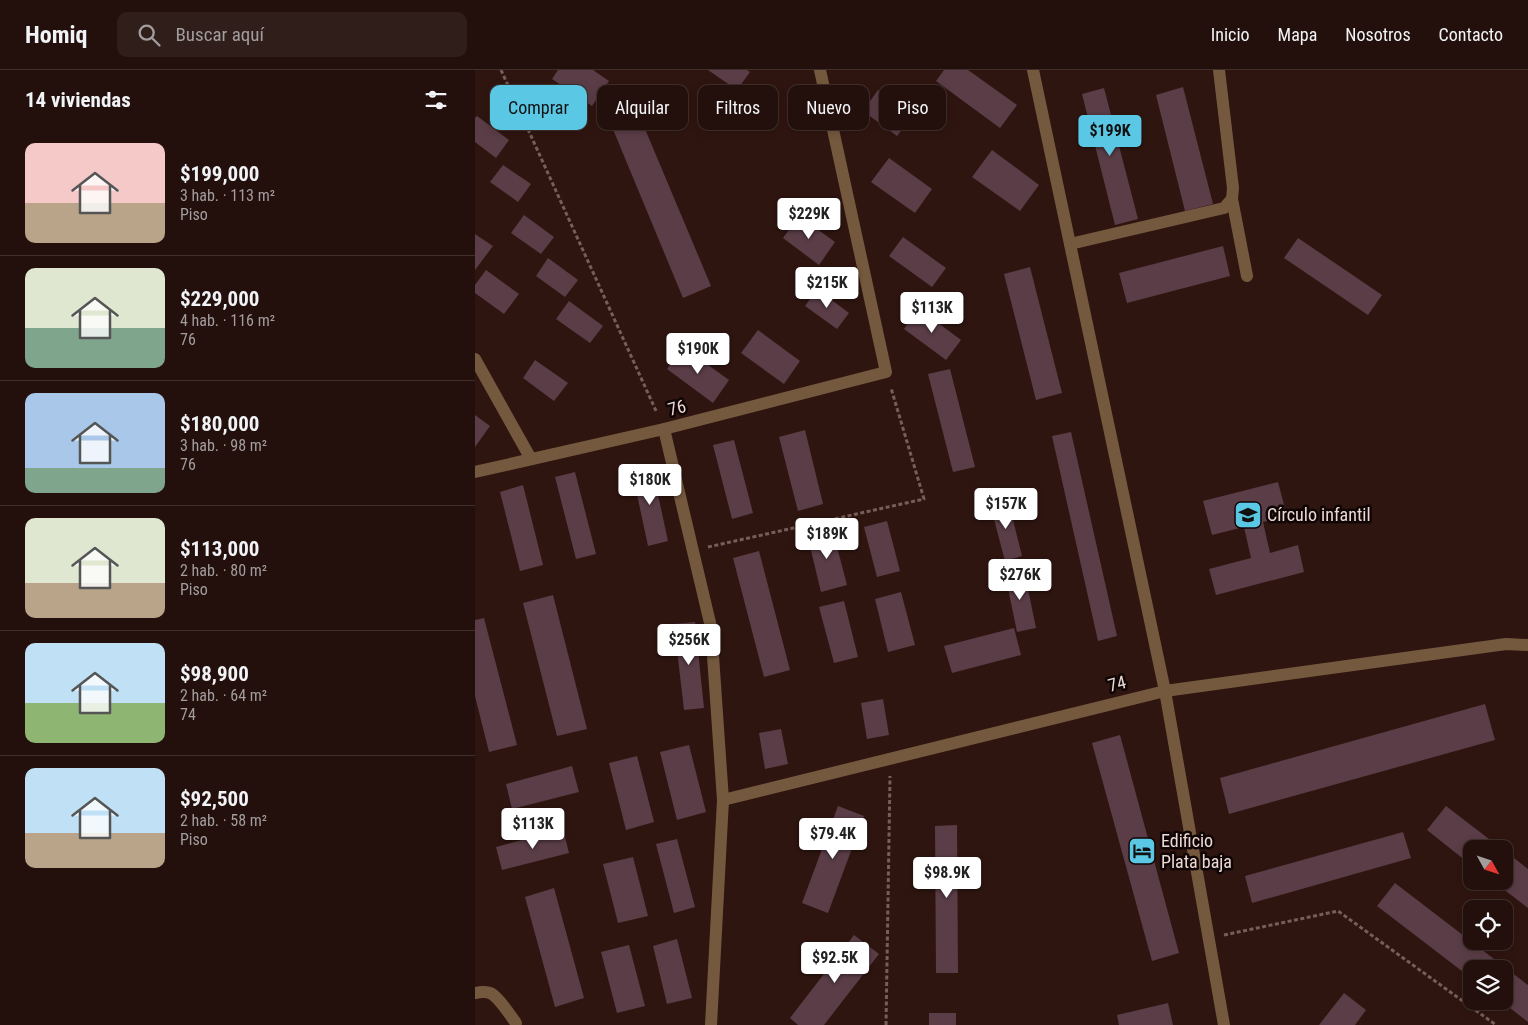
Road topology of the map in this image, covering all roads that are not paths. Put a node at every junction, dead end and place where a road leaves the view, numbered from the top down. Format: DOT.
graph roads {
  1 [pos="821,70"];
  2 [pos="1033,70"];
  3 [pos="1219,70"];
  4 [pos="1232,199"];
  5 [pos="1070,244"];
  6 [pos="1247,276"];
  7 [pos="475,359"];
  8 [pos="664,429"];
  9 [pos="531,459"];
  10 [pos="475,472"];
  11 [pos="1528,645"];
  12 [pos="1165,691"];
  13 [pos="723,800"];
  14 [pos="475,993"];
  15 [pos="516,1023"];
  16 [pos="711,1025"];
  17 [pos="1224,1025"];
  1 -- 8 [label="street, 76"];
  2 -- 5 [label="street"];
  3 -- 4 [label="street"];
  4 -- 5 [label="street"];
  4 -- 6 [label="street"];
  5 -- 12 [label="street"];
  7 -- 9 [label="street"];
  8 -- 9 [label="street, 76"];
  8 -- 13 [label="street"];
  9 -- 10 [label="street, 76"];
  11 -- 12 [label="street, 74"];
  12 -- 13 [label="street, 74"];
  12 -- 17 [label="street"];
  13 -- 16 [label="street"];
  14 -- 15 [label="street"];
}
